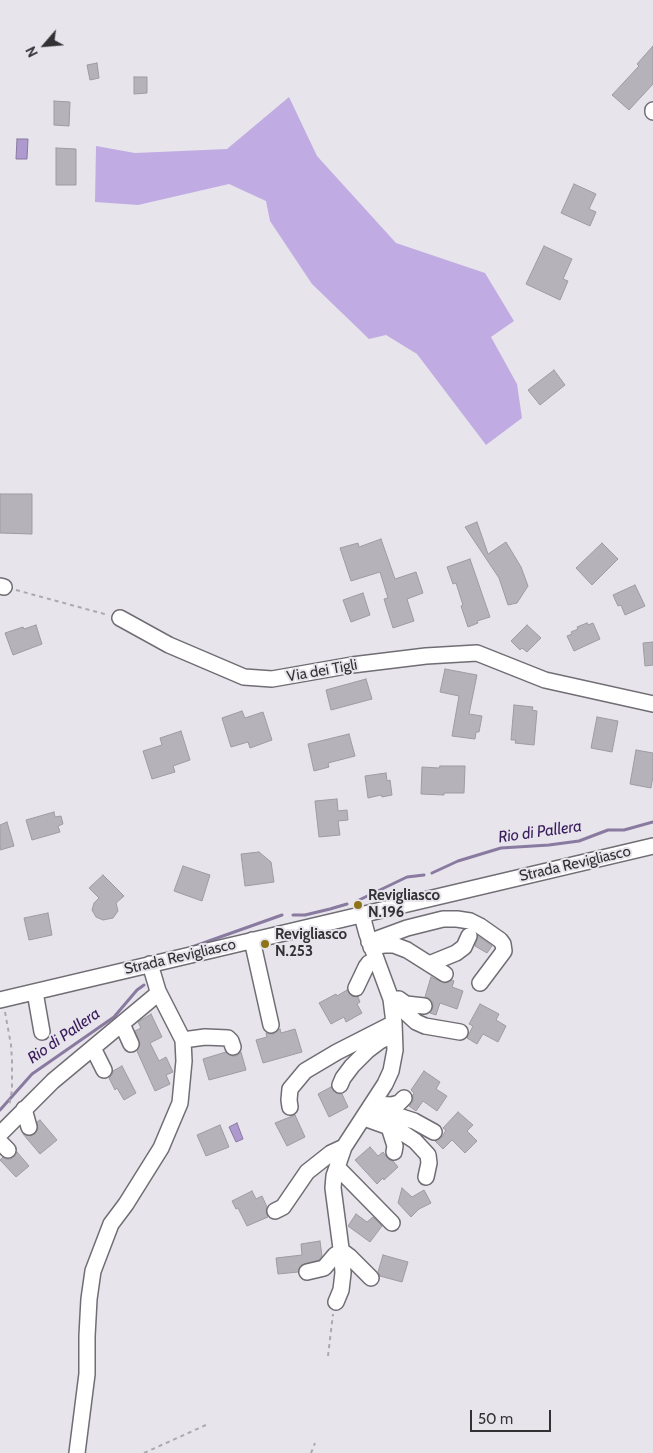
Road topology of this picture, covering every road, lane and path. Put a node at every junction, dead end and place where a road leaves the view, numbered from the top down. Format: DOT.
graph roads {
  1 [pos="2,586"];
  2 [pos="120,618"];
  3 [pos="653,704"];
  4 [pos="653,846"];
  5 [pos="364,914"];
  6 [pos="470,936"];
  7 [pos="252,940"];
  8 [pos="372,950"];
  9 [pos="150,964"];
  10 [pos="429,964"];
  11 [pos="445,974"];
  12 [pos="480,982"];
  13 [pos="356,988"];
  14 [pos="158,991"];
  15 [pos="35,992"];
  16 [pos="391,999"];
  17 [pos="1,1000"];
  18 [pos="424,1006"];
  19 [pos="122,1024"];
  20 [pos="271,1025"];
  21 [pos="394,1029"];
  22 [pos="42,1032"];
  23 [pos="460,1032"];
  24 [pos="131,1044"];
  25 [pos="183,1045"];
  26 [pos="233,1047"];
  27 [pos="93,1048"];
  28 [pos="104,1070"];
  29 [pos="177,1081"];
  30 [pos="340,1085"];
  31 [pos="404,1098"];
  32 [pos="290,1107"];
  33 [pos="8,1108"];
  34 [pos="24,1109"];
  35 [pos="369,1110"];
  36 [pos="29,1127"];
  37 [pos="390,1127"];
  38 [pos="434,1132"];
  39 [pos="0,1134"];
  40 [pos="344,1147"];
  41 [pos="394,1152"];
  42 [pos="337,1167"];
  43 [pos="426,1176"];
  44 [pos="275,1211"];
  45 [pos="392,1222"];
  46 [pos="342,1251"];
  47 [pos="308,1272"];
  48 [pos="371,1278"];
  49 [pos="336,1302"];
  50 [pos="328,1356"];
  51 [pos="206,1425"];
  52 [pos="315,1443"];
  53 [pos="77,1453"];
  54 [pos="144,1453"];
  55 [pos="311,1453"];
  1 -- 2 [label="path"];
  2 -- 3 [label="street, Via dei Tigli"];
  4 -- 5 [label="street, Strada Revigliasco"];
  5 -- 7 [label="street, Strada Revigliasco"];
  5 -- 8 [label="street"];
  6 -- 10 [label="street"];
  7 -- 9 [label="street, Strada Revigliasco"];
  7 -- 20 [label="street"];
  8 -- 10 [label="street"];
  8 -- 12 [label="street"];
  8 -- 13 [label="street"];
  8 -- 16 [label="street"];
  9 -- 14 [label="street"];
  9 -- 15 [label="street, Strada Revigliasco"];
  10 -- 11 [label="street"];
  14 -- 19 [label="street"];
  14 -- 25 [label="street"];
  15 -- 17 [label="street, Strada Revigliasco"];
  15 -- 22 [label="street"];
  16 -- 18 [label="street"];
  16 -- 21 [label="street"];
  16 -- 23 [label="street"];
  17 -- 33 [label="path"];
  19 -- 24 [label="street"];
  19 -- 27 [label="street"];
  21 -- 30 [label="street"];
  21 -- 32 [label="street"];
  21 -- 35 [label="street"];
  25 -- 26 [label="street"];
  25 -- 29 [label="street"];
  25 -- 53 [label="street"];
  27 -- 28 [label="street"];
  27 -- 34 [label="street"];
  31 -- 35 [label="street"];
  34 -- 36 [label="street"];
  34 -- 39 [label="street"];
  35 -- 37 [label="street"];
  35 -- 38 [label="street"];
  35 -- 40 [label="street"];
  37 -- 41 [label="street"];
  37 -- 43 [label="street"];
  40 -- 42 [label="street"];
  40 -- 44 [label="street"];
  42 -- 45 [label="street"];
  42 -- 46 [label="street"];
  46 -- 47 [label="street"];
  46 -- 48 [label="street"];
  46 -- 49 [label="street"];
  49 -- 50 [label="path"];
  51 -- 54 [label="path"];
  52 -- 55 [label="path"];
}
